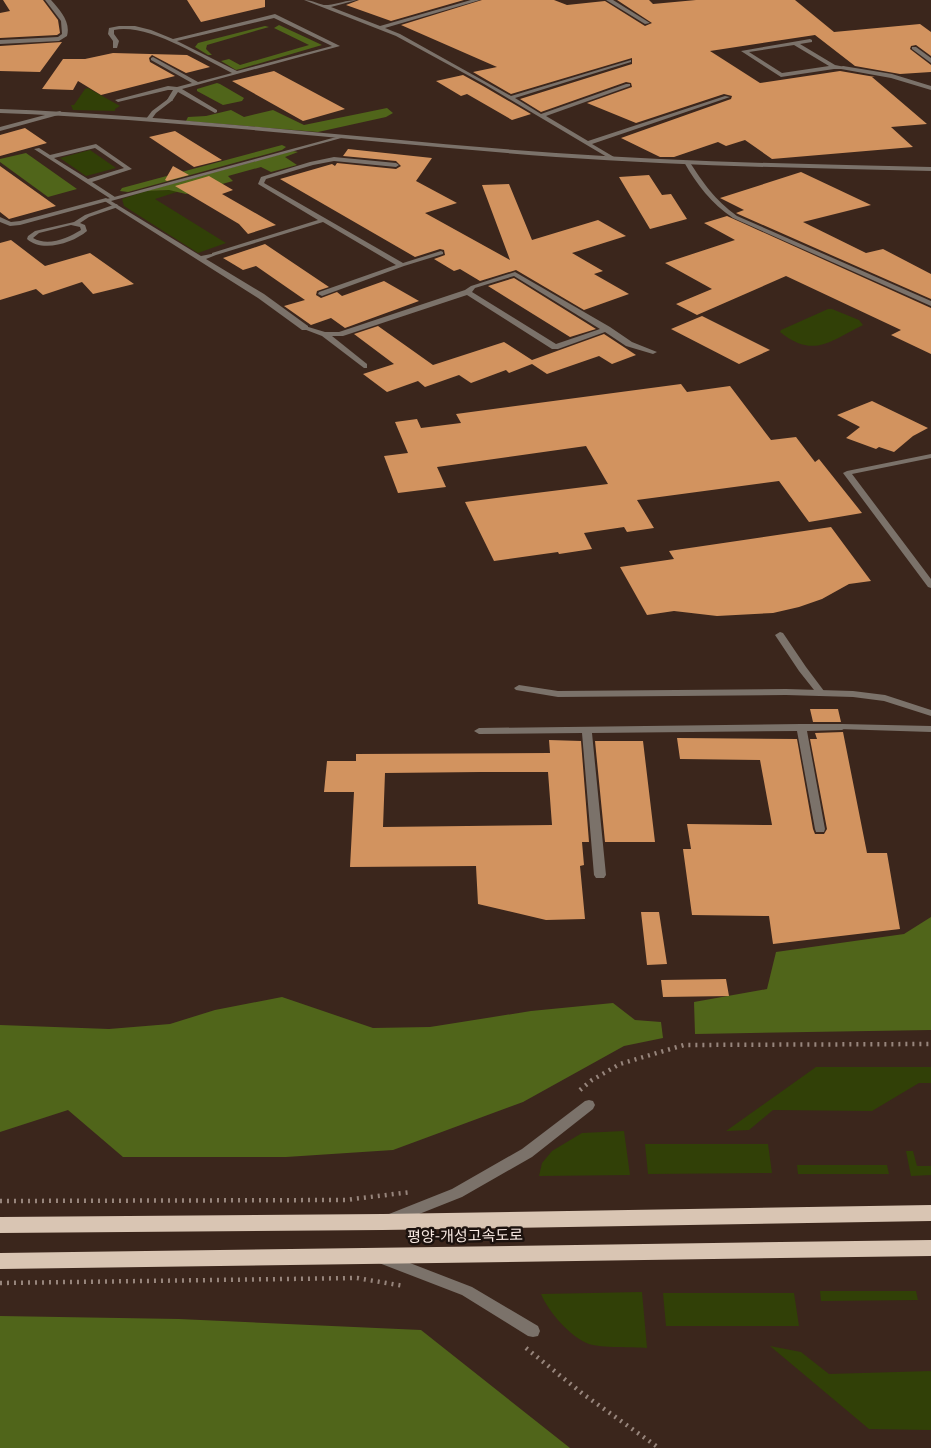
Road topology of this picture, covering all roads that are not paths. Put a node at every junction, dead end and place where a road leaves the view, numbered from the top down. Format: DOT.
graph roads {
  1 [pos="48,0"];
  2 [pos="307,0"];
  3 [pos="354,0"];
  4 [pos="477,0"];
  5 [pos="610,0"];
  6 [pos="326,7"];
  7 [pos="647,23"];
  8 [pos="379,28"];
  9 [pos="810,40"];
  10 [pos="172,41"];
  11 [pos="0,42"];
  12 [pos="795,43"];
  13 [pos="115,47"];
  14 [pos="914,48"];
  15 [pos="153,59"];
  16 [pos="629,61"];
  17 [pos="931,61"];
  18 [pos="834,67"];
  19 [pos="237,73"];
  20 [pos="198,84"];
  21 [pos="628,85"];
  22 [pos="931,88"];
  23 [pos="177,89"];
  24 [pos="727,97"];
  25 [pos="509,98"];
  26 [pos="118,100"];
  27 [pos="0,111"];
  28 [pos="215,111"];
  29 [pos="60,113"];
  30 [pos="540,116"];
  31 [pos="149,119"];
  32 [pos="0,129"];
  33 [pos="342,137"];
  34 [pos="588,143"];
  35 [pos="37,149"];
  36 [pos="49,157"];
  37 [pos="612,158"];
  38 [pos="687,162"];
  39 [pos="396,165"];
  40 [pos="931,169"];
  41 [pos="86,181"];
  42 [pos="113,198"];
  43 [pos="106,200"];
  44 [pos="116,206"];
  45 [pos="0,220"];
  46 [pos="324,220"];
  47 [pos="76,224"];
  48 [pos="441,253"];
  49 [pos="200,259"];
  50 [pos="402,265"];
  51 [pos="468,292"];
  52 [pos="322,294"];
  53 [pos="931,304"];
  54 [pos="607,329"];
  55 [pos="325,334"];
  56 [pos="653,352"];
  57 [pos="364,366"];
  58 [pos="931,456"];
  59 [pos="931,584"];
  60 [pos="780,635"];
  61 [pos="519,688"];
  62 [pos="821,693"];
  63 [pos="931,713"];
  64 [pos="801,727"];
  65 [pos="931,729"];
  66 [pos="587,730"];
  67 [pos="479,731"];
  68 [pos="820,830"];
  69 [pos="600,875"];
  70 [pos="588,1105"];
  71 [pos="931,1214"];
  72 [pos="383,1222"];
  73 [pos="0,1225"];
  74 [pos="931,1248"];
  75 [pos="376,1256"];
  76 [pos="0,1261"];
  77 [pos="533,1331"];
  1 -- 11 [label="street"];
  2 -- 6 [label="street"];
  3 -- 6 [label="street"];
  4 -- 8 [label="street"];
  5 -- 7 [label="street"];
  6 -- 8 [label="street"];
  8 -- 25 [label="street"];
  9 -- 12 [label="street"];
  10 -- 13 [label="street"];
  10 -- 19 [label="street"];
  10 -- 19 [label="street"];
  12 -- 18 [label="street"];
  12 -- 18 [label="street"];
  14 -- 17 [label="street"];
  15 -- 20 [label="street"];
  16 -- 25 [label="street"];
  18 -- 22 [label="street"];
  19 -- 20 [label="street"];
  20 -- 23 [label="street"];
  21 -- 30 [label="street"];
  23 -- 26 [label="street"];
  23 -- 28 [label="street"];
  23 -- 31 [label="street"];
  24 -- 34 [label="street"];
  25 -- 30 [label="street"];
  27 -- 29 [label="street"];
  29 -- 31 [label="street"];
  29 -- 32 [label="street"];
  30 -- 34 [label="street"];
  31 -- 33 [label="street"];
  33 -- 37 [label="street"];
  33 -- 42 [label="street"];
  34 -- 37 [label="street"];
  35 -- 36 [label="street"];
  36 -- 41 [label="street"];
  36 -- 41 [label="street"];
  37 -- 38 [label="street"];
  38 -- 40 [label="street"];
  38 -- 53 [label="street"];
  39 -- 46 [label="street"];
  41 -- 42 [label="street"];
  42 -- 43 [label="street"];
  43 -- 44 [label="street"];
  43 -- 45 [label="street"];
  44 -- 47 [label="street"];
  44 -- 49 [label="street"];
  46 -- 49 [label="street"];
  46 -- 50 [label="street"];
  47 -- 47 [label="street"];
  48 -- 50 [label="street"];
  49 -- 55 [label="street"];
  50 -- 52 [label="street"];
  51 -- 54 [label="street"];
  51 -- 54 [label="street"];
  51 -- 55 [label="street"];
  54 -- 56 [label="street"];
  55 -- 57 [label="street"];
  58 -- 59 [label="street"];
  60 -- 62 [label="street"];
  61 -- 62 [label="street"];
  62 -- 63 [label="street"];
  64 -- 65 [label="street"];
  64 -- 66 [label="street"];
  64 -- 68 [label="street"];
  66 -- 67 [label="street"];
  66 -- 69 [label="street"];
  70 -- 72 [label="street"];
  71 -- 72 [label="highway, 평양-개성고속도로"];
  72 -- 73 [label="highway, 평양-개성고속도로"];
  74 -- 75 [label="highway, 평양-개성고속도로"];
  75 -- 76 [label="highway, 평양-개성고속도로"];
  75 -- 77 [label="street"];
}
